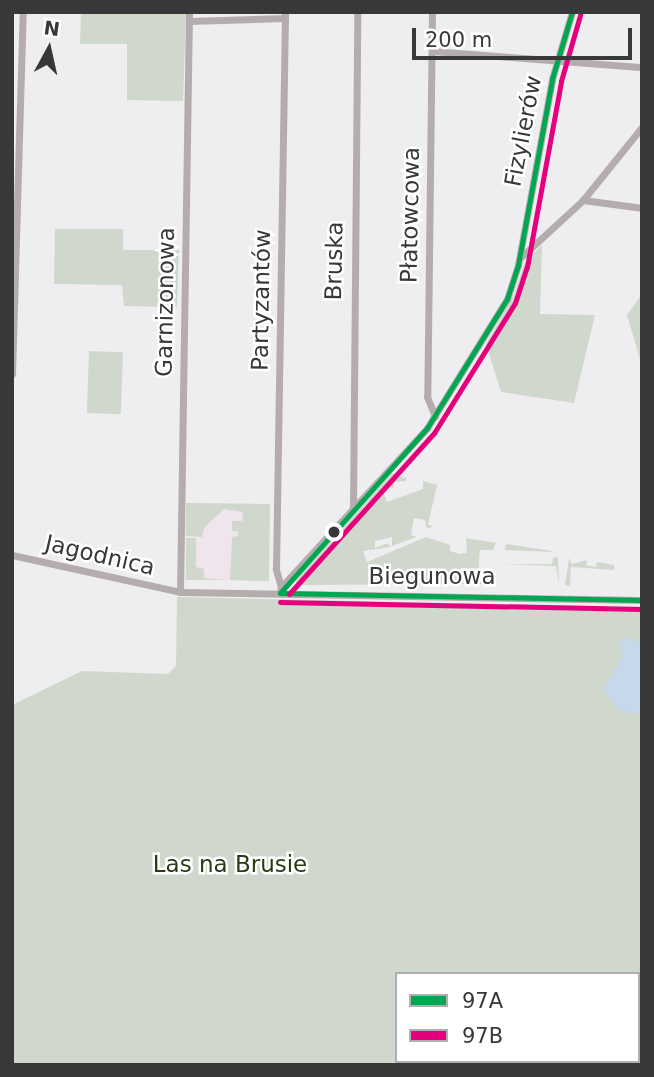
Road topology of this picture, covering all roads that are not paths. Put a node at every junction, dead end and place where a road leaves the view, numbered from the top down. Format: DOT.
graph roads {
  1 [pos="23,12"];
  2 [pos="357,12"];
  3 [pos="432,12"];
  4 [pos="572,12"];
  5 [pos="285,15"];
  6 [pos="189,17"];
  7 [pos="432,51"];
  8 [pos="557,61"];
  9 [pos="642,67"];
  10 [pos="642,127"];
  11 [pos="583,200"];
  12 [pos="642,208"];
  13 [pos="519,259"];
  14 [pos="12,374"];
  15 [pos="435,416"];
  16 [pos="353,509"];
  17 [pos="12,555"];
  18 [pos="280,590"];
  19 [pos="180,592"];
  20 [pos="642,600"];
  1 -- 14 [label="street"];
  2 -- 16 [label="street, Bruska"];
  3 -- 7 [label="street, Płatowcowa"];
  4 -- 8 [label="street, Fizylierów"];
  5 -- 6 [label="street"];
  5 -- 18 [label="street, Partyzantów"];
  6 -- 19 [label="street, Garnizonowa"];
  7 -- 8 [label="street"];
  7 -- 15 [label="street, Płatowcowa"];
  8 -- 9 [label="street"];
  8 -- 13 [label="street, Fizylierów"];
  10 -- 11 [label="street"];
  11 -- 12 [label="street"];
  11 -- 13 [label="street"];
  13 -- 15 [label="street, Fizylierów"];
  15 -- 16 [label="street, Fizylierów"];
  16 -- 18 [label="street, Fizylierów"];
  17 -- 19 [label="street, Jagodnica"];
  18 -- 19 [label="street, Biegunowa"];
  18 -- 20 [label="street, Biegunowa"];
}
